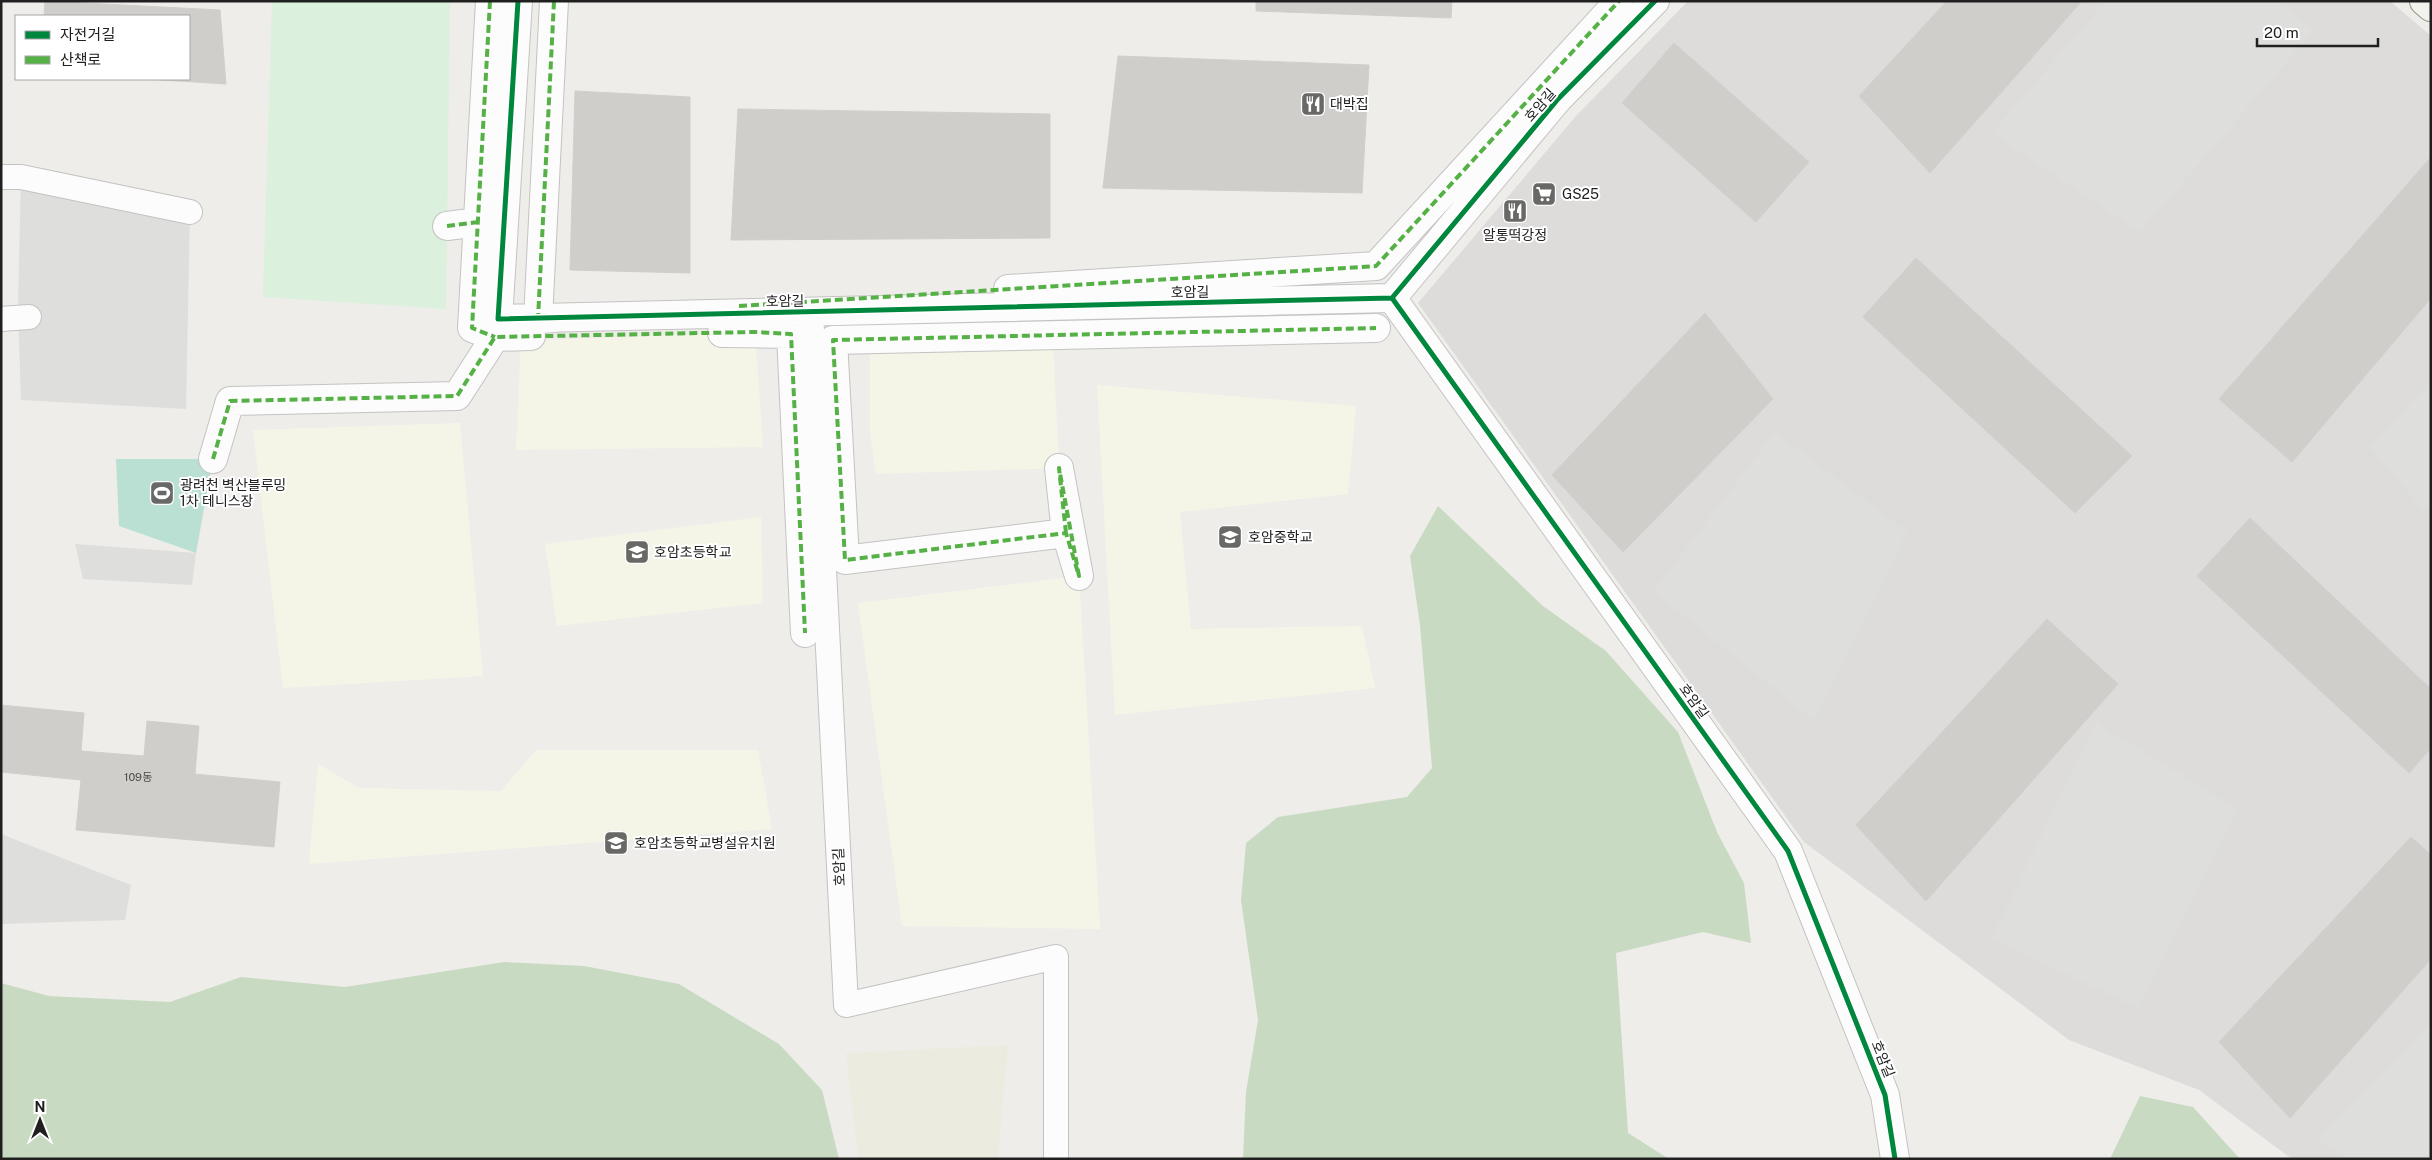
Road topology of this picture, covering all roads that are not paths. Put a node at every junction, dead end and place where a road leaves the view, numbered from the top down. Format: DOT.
graph roads {
  1 [pos="490,1"];
  2 [pos="518,1"];
  3 [pos="554,1"];
  4 [pos="1619,1"];
  5 [pos="1655,1"];
  6 [pos="2424,1"];
  7 [pos="2431,7"];
  8 [pos="1,177"];
  9 [pos="190,212"];
  10 [pos="478,222"];
  11 [pos="447,226"];
  12 [pos="1392,298"];
  13 [pos="811,312"];
  14 [pos="30,318"];
  15 [pos="1,319"];
  16 [pos="538,319"];
  17 [pos="1376,328"];
  18 [pos="496,337"];
  19 [pos="213,459"];
  20 [pos="1066,534"];
  21 [pos="805,634"];
  22 [pos="1056,1159"];
  23 [pos="1895,1159"];
  1 -- 10 [label="street"];
  2 -- 16 [label="street, 호암길"];
  3 -- 16 [label="street"];
  4 -- 16 [label="street"];
  5 -- 12 [label="street, 호암길"];
  6 -- 7 [label="street"];
  8 -- 9 [label="lane"];
  10 -- 11 [label="street"];
  10 -- 18 [label="street"];
  12 -- 13 [label="street, 호암길"];
  12 -- 23 [label="street, 호암길"];
  13 -- 16 [label="street, 호암길"];
  13 -- 22 [label="lane, 호암길"];
  14 -- 15 [label="lane"];
  17 -- 20 [label="street"];
  18 -- 19 [label="street"];
  18 -- 21 [label="street"];
}
